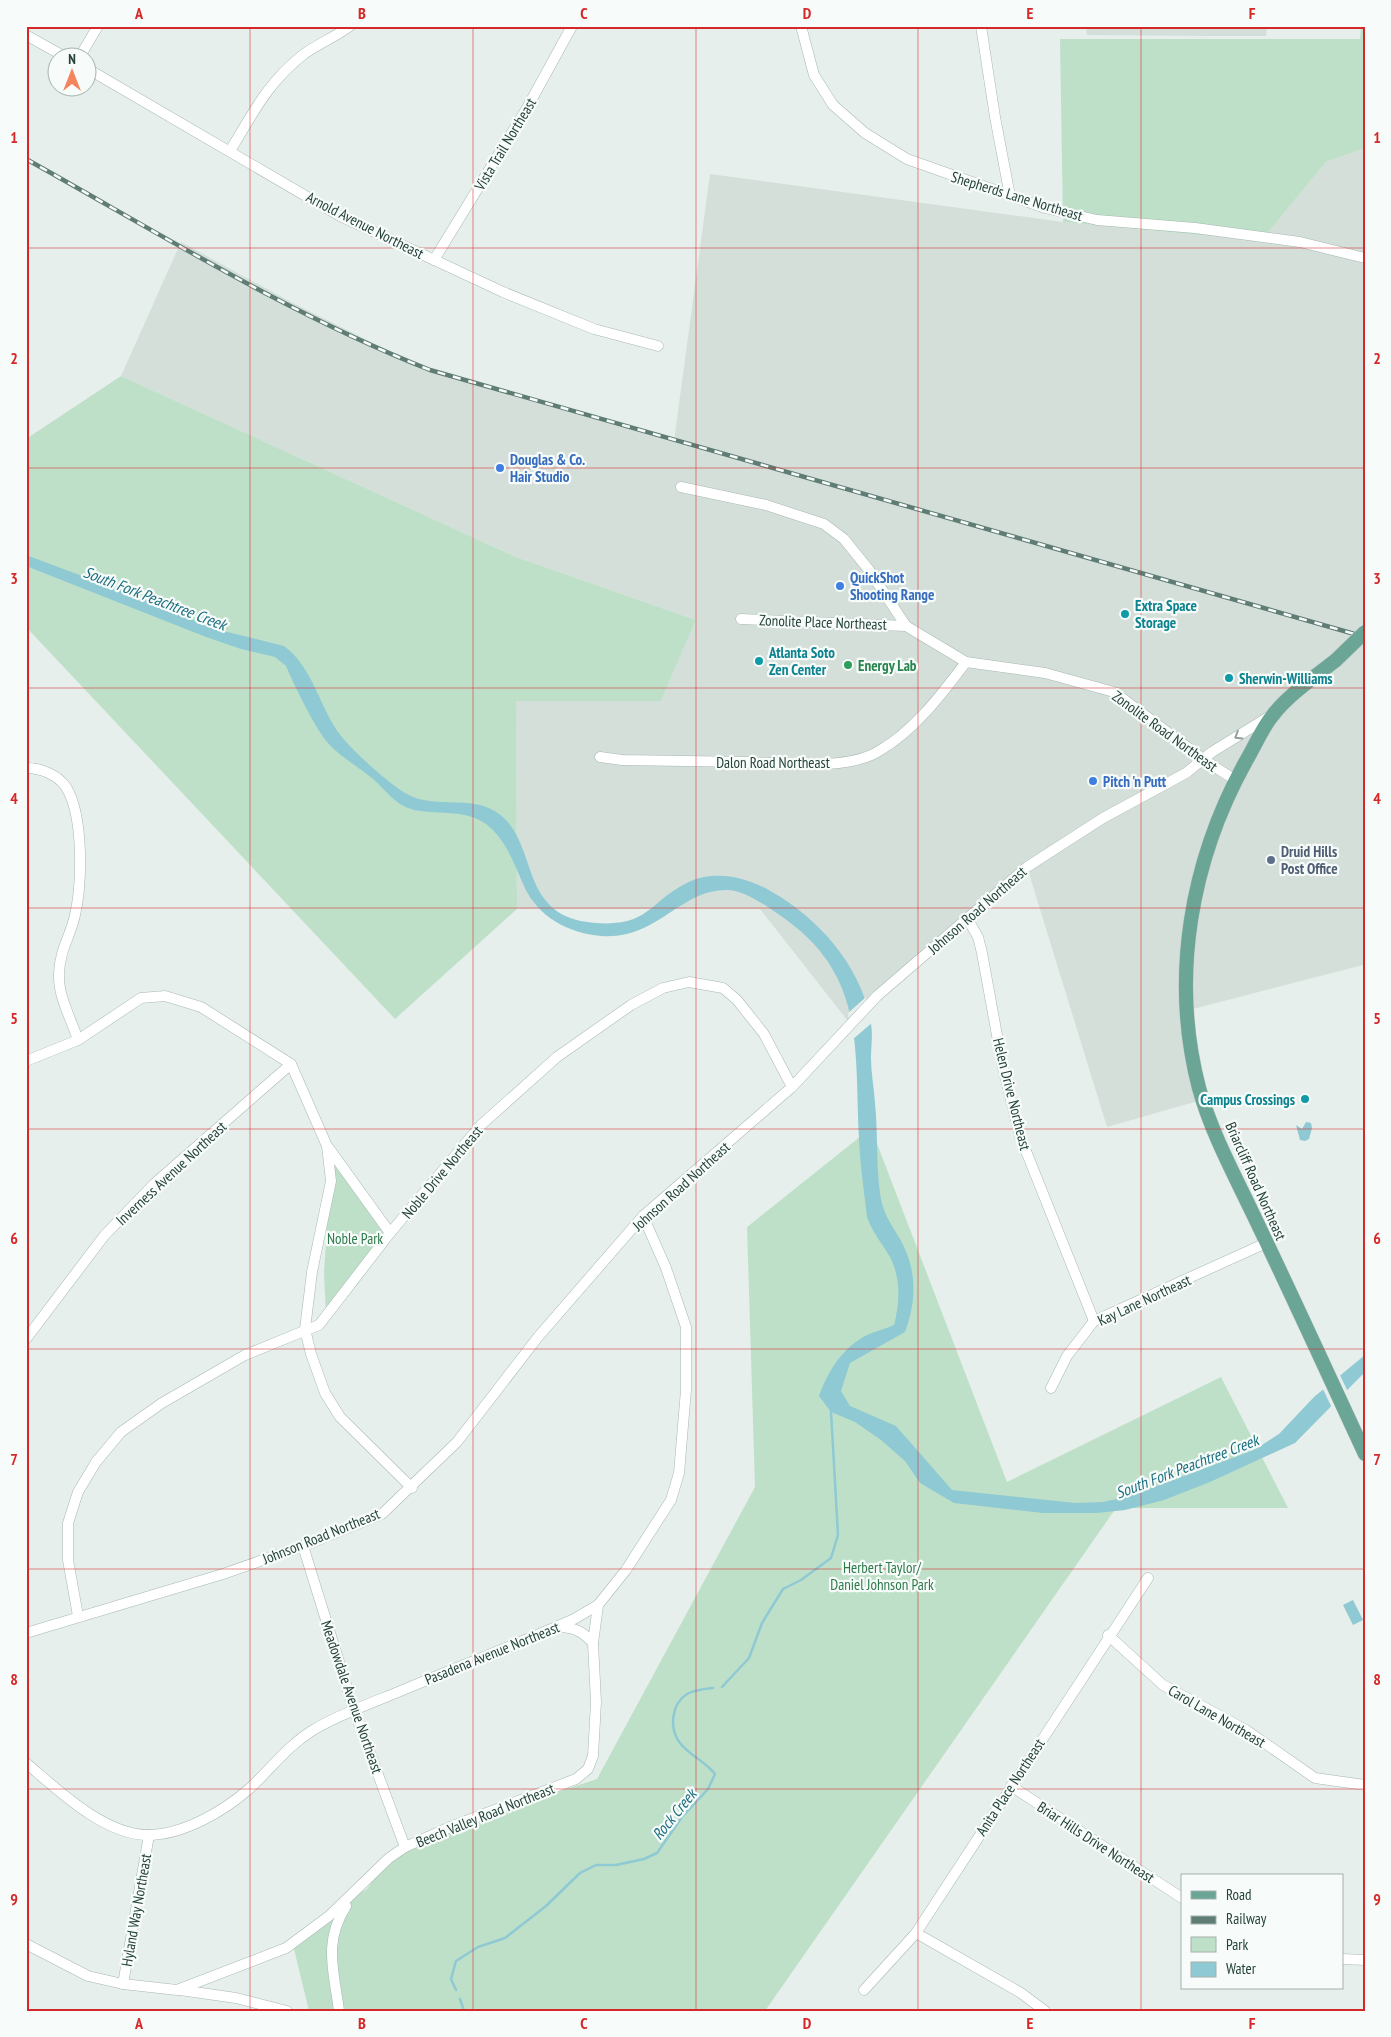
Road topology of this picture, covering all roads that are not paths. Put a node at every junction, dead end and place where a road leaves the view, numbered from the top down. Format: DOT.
graph roads {
  1 [pos="98,26"];
  2 [pos="350,26"];
  3 [pos="572,26"];
  4 [pos="802,26"];
  5 [pos="981,26"];
  6 [pos="26,35"];
  7 [pos="49,48"];
  8 [pos="84,48"];
  9 [pos="98,75"];
  10 [pos="230,151"];
  11 [pos="1010,196"];
  12 [pos="1365,258"];
  13 [pos="434,260"];
  14 [pos="658,346"];
  15 [pos="681,487"];
  16 [pos="741,619"];
  17 [pos="906,626"];
  18 [pos="1365,632"];
  19 [pos="966,662"];
  20 [pos="1273,714"];
  21 [pos="600,757"];
  22 [pos="1203,759"];
  23 [pos="26,768"];
  24 [pos="1235,780"];
  25 [pos="967,918"];
  26 [pos="78,1040"];
  27 [pos="26,1061"];
  28 [pos="291,1064"];
  29 [pos="792,1087"];
  30 [pos="327,1146"];
  31 [pos="643,1216"];
  32 [pos="390,1232"];
  33 [pos="1266,1244"];
  34 [pos="1094,1321"];
  35 [pos="305,1329"];
  36 [pos="26,1339"];
  37 [pos="1051,1388"];
  38 [pos="1365,1454"];
  39 [pos="412,1488"];
  40 [pos="303,1546"];
  41 [pos="1148,1578"];
  42 [pos="598,1605"];
  43 [pos="78,1616"];
  44 [pos="558,1626"];
  45 [pos="26,1633"];
  46 [pos="1108,1635"];
  47 [pos="592,1643"];
  48 [pos="354,1710"];
  49 [pos="26,1763"];
  50 [pos="1365,1785"];
  51 [pos="1011,1786"];
  52 [pos="149,1835"];
  53 [pos="405,1847"];
  54 [pos="352,1896"];
  55 [pos="1181,1897"];
  56 [pos="916,1932"];
  57 [pos="26,1944"];
  58 [pos="1344,1960"];
  59 [pos="1365,1960"];
  60 [pos="123,1984"];
  61 [pos="177,1990"];
  62 [pos="864,1990"];
  63 [pos="287,2011"];
  64 [pos="339,2011"];
  65 [pos="1045,2011"];
  1 -- 8 [label="street"];
  2 -- 10 [label="street"];
  3 -- 13 [label="street, Vista Trail Northeast"];
  4 -- 11 [label="street, Shepherds Lane Northeast"];
  5 -- 11 [label="street"];
  6 -- 7 [label="street"];
  9 -- 10 [label="street, Arnold Avenue Northeast"];
  10 -- 13 [label="street, Arnold Avenue Northeast"];
  11 -- 12 [label="street, Shepherds Lane Northeast"];
  13 -- 14 [label="street, Arnold Avenue Northeast"];
  15 -- 17 [label="street, Zonolite Road Northeast"];
  16 -- 17 [label="street, Zonolite Place Northeast"];
  17 -- 19 [label="street, Zonolite Road Northeast"];
  18 -- 20 [label="main road, Briarcliff Road Northeast, bridge"];
  19 -- 21 [label="street, Dalon Road Northeast"];
  19 -- 22 [label="street, Zonolite Road Northeast"];
  20 -- 22 [label="street, Johnson Road Northeast, one-way"];
  20 -- 24 [label="main road, Briarcliff Road Northeast"];
  22 -- 24 [label="street, Zonolite Road Northeast"];
  22 -- 25 [label="street, Johnson Road Northeast"];
  23 -- 26 [label="street"];
  24 -- 33 [label="main road, Briarcliff Road Northeast"];
  25 -- 29 [label="street, Johnson Road Northeast"];
  25 -- 34 [label="street, Helen Drive Northeast"];
  26 -- 27 [label="street"];
  26 -- 28 [label="street"];
  28 -- 30 [label="street"];
  28 -- 36 [label="street, Inverness Avenue Northeast"];
  29 -- 31 [label="street, Johnson Road Northeast"];
  29 -- 32 [label="street, Noble Drive Northeast"];
  30 -- 32 [label="street"];
  30 -- 35 [label="street"];
  31 -- 39 [label="street, Johnson Road Northeast"];
  31 -- 42 [label="street, Pasadena Avenue Northeast"];
  32 -- 35 [label="street, Noble Drive Northeast"];
  33 -- 34 [label="street, Kay Lane Northeast"];
  33 -- 38 [label="main road, Briarcliff Road Northeast"];
  34 -- 37 [label="street, Kay Lane Northeast"];
  35 -- 39 [label="street"];
  35 -- 43 [label="street, Noble Drive Northeast"];
  39 -- 40 [label="street, Johnson Road Northeast"];
  40 -- 43 [label="street, Johnson Road Northeast"];
  40 -- 48 [label="street, Meadowdale Avenue Northeast"];
  41 -- 46 [label="street, Anita Place Northeast"];
  42 -- 44 [label="street, Pasadena Avenue Northeast"];
  42 -- 47 [label="street, Beech Valley Road Northeast"];
  43 -- 45 [label="street, Johnson Road Northeast"];
  44 -- 47 [label="street"];
  44 -- 48 [label="street, Pasadena Avenue Northeast"];
  46 -- 50 [label="street, Carol Lane Northeast"];
  46 -- 51 [label="street, Anita Place Northeast"];
  47 -- 53 [label="street, Beech Valley Road Northeast"];
  48 -- 52 [label="street, Pasadena Avenue Northeast"];
  48 -- 53 [label="street, Meadowdale Avenue Northeast"];
  49 -- 52 [label="street, Pasadena Avenue Northeast"];
  51 -- 55 [label="street, Briar Hills Drive Northeast"];
  51 -- 56 [label="street, Anita Place Northeast"];
  52 -- 60 [label="street, Hyland Way Northeast"];
  53 -- 54 [label="street, Beech Valley Road Northeast"];
  54 -- 61 [label="street, Beech Valley Road Northeast"];
  54 -- 64 [label="street"];
  56 -- 62 [label="street, Anita Place Northeast"];
  56 -- 65 [label="street"];
  57 -- 60 [label="street, Beech Valley Road Northeast"];
  58 -- 59 [label="street"];
  60 -- 61 [label="street, Beech Valley Road Northeast"];
  61 -- 63 [label="street"];
}
